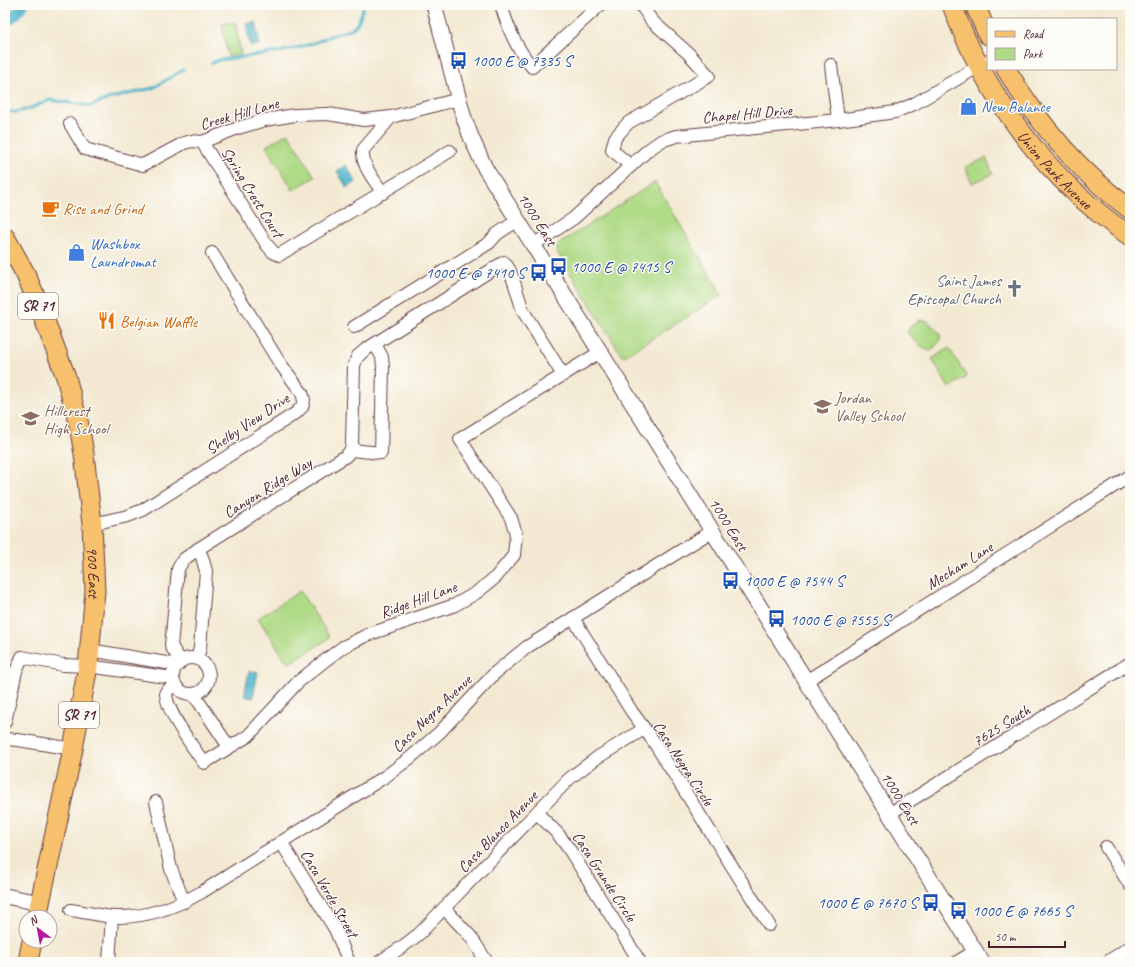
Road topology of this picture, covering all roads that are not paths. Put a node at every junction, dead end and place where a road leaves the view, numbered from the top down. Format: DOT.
graph roads {
  1 [pos="434,5"];
  2 [pos="501,5"];
  3 [pos="600,5"];
  4 [pos="641,5"];
  5 [pos="952,5"];
  6 [pos="975,5"];
  7 [pos="987,33"];
  8 [pos="832,64"];
  9 [pos="984,64"];
  10 [pos="1007,70"];
  11 [pos="459,99"];
  12 [pos="391,117"];
  13 [pos="838,120"];
  14 [pos="70,124"];
  15 [pos="202,142"];
  16 [pos="450,151"];
  17 [pos="631,166"];
  18 [pos="383,193"];
  19 [pos="1130,209"];
  20 [pos="518,220"];
  21 [pos="1130,236"];
  22 [pos="5,237"];
  23 [pos="533,245"];
  24 [pos="212,253"];
  25 [pos="354,327"];
  26 [pos="376,344"];
  27 [pos="600,352"];
  28 [pos="563,375"];
  29 [pos="351,450"];
  30 [pos="1130,476"];
  31 [pos="92,524"];
  32 [pos="712,531"];
  33 [pos="198,549"];
  34 [pos="573,618"];
  35 [pos="89,658"];
  36 [pos="197,660"];
  37 [pos="1130,663"];
  38 [pos="179,664"];
  39 [pos="174,681"];
  40 [pos="806,681"];
  41 [pos="192,694"];
  42 [pos="5,722"];
  43 [pos="644,729"];
  44 [pos="5,739"];
  45 [pos="229,747"];
  46 [pos="72,749"];
  47 [pos="156,802"];
  48 [pos="537,812"];
  49 [pos="890,814"];
  50 [pos="281,842"];
  51 [pos="1106,847"];
  52 [pos="1130,885"];
  53 [pos="5,896"];
  54 [pos="184,902"];
  55 [pos="444,908"];
  56 [pos="36,909"];
  57 [pos="38,909"];
  58 [pos="71,910"];
  59 [pos="112,917"];
  60 [pos="768,925"];
  61 [pos="1130,947"];
  62 [pos="30,949"];
  63 [pos="978,956"];
  64 [pos="28,962"];
  65 [pos="109,962"];
  66 [pos="349,962"];
  67 [pos="379,962"];
  68 [pos="487,962"];
  69 [pos="640,962"];
  70 [pos="957,962"];
  71 [pos="1107,962"];
  1 -- 11 [label="street, 1000 East"];
  2 -- 3 [label="street"];
  4 -- 17 [label="street"];
  5 -- 9 [label="main road, Union Park Avenue"];
  6 -- 7 [label="main road"];
  8 -- 13 [label="street"];
  9 -- 13 [label="street, Chapel Hill Drive"];
  9 -- 21 [label="main road, Union Park Avenue"];
  10 -- 19 [label="main road, Union Park Avenue"];
  11 -- 12 [label="street, Creek Hill Lane"];
  11 -- 20 [label="street, 1000 East"];
  12 -- 15 [label="street, Creek Hill Lane"];
  12 -- 18 [label="street"];
  13 -- 17 [label="street, Chapel Hill Drive"];
  14 -- 15 [label="street, Creek Hill Lane"];
  15 -- 18 [label="street, Spring Crest Court"];
  16 -- 18 [label="street, Spring Crest Court"];
  17 -- 23 [label="street, Chapel Hill Drive"];
  20 -- 23 [label="street, 1000 East"];
  20 -- 25 [label="street"];
  22 -- 31 [label="main road, 900 East / SR 71"];
  23 -- 27 [label="street, 1000 East"];
  24 -- 31 [label="street, Shelby View Drive"];
  26 -- 28 [label="street"];
  26 -- 29 [label="street"];
  26 -- 29 [label="street"];
  27 -- 28 [label="street, Ridge Hill Lane"];
  27 -- 32 [label="street, 1000 East"];
  28 -- 45 [label="street, Ridge Hill Lane"];
  29 -- 33 [label="street, Canyon Ridge Way"];
  30 -- 40 [label="street, Mecham Lane"];
  31 -- 35 [label="main road, 900 East / SR 71"];
  32 -- 34 [label="street, Casa Negra Avenue"];
  32 -- 40 [label="street, 1000 East"];
  33 -- 36 [label="street"];
  33 -- 38 [label="street, Canyon Ridge Way"];
  34 -- 43 [label="street, Casa Negra Circle"];
  34 -- 50 [label="street, Casa Negra Avenue"];
  35 -- 38 [label="street"];
  35 -- 39 [label="street"];
  35 -- 42 [label="street"];
  35 -- 46 [label="main road, 900 East / SR 71"];
  36 -- 38 [label="street"];
  36 -- 41 [label="street"];
  37 -- 49 [label="street, 7625 South"];
  38 -- 39 [label="street"];
  39 -- 41 [label="street"];
  39 -- 45 [label="street, Ridge Hill Lane"];
  40 -- 49 [label="street, 1000 East"];
  41 -- 45 [label="street"];
  43 -- 48 [label="street, Casa Blanco Avenue"];
  43 -- 60 [label="street, Casa Negra Circle"];
  44 -- 46 [label="street"];
  46 -- 57 [label="main road, 900 East / SR 71"];
  47 -- 54 [label="street"];
  48 -- 55 [label="street, Casa Blanco Avenue"];
  48 -- 69 [label="street, Casa Grande Circle"];
  49 -- 63 [label="street, 1000 East"];
  50 -- 54 [label="street, Casa Negra Avenue"];
  50 -- 66 [label="street, Casa Verde Street"];
  51 -- 52 [label="street"];
  53 -- 56 [label="street"];
  54 -- 59 [label="street, Casa Negra Avenue"];
  55 -- 67 [label="street, Casa Blanco Avenue"];
  55 -- 68 [label="street"];
  58 -- 59 [label="street, Casa Negra Avenue"];
  59 -- 65 [label="street"];
  61 -- 71 [label="street"];
  62 -- 64 [label="main road"];
  63 -- 70 [label="street"];
}
